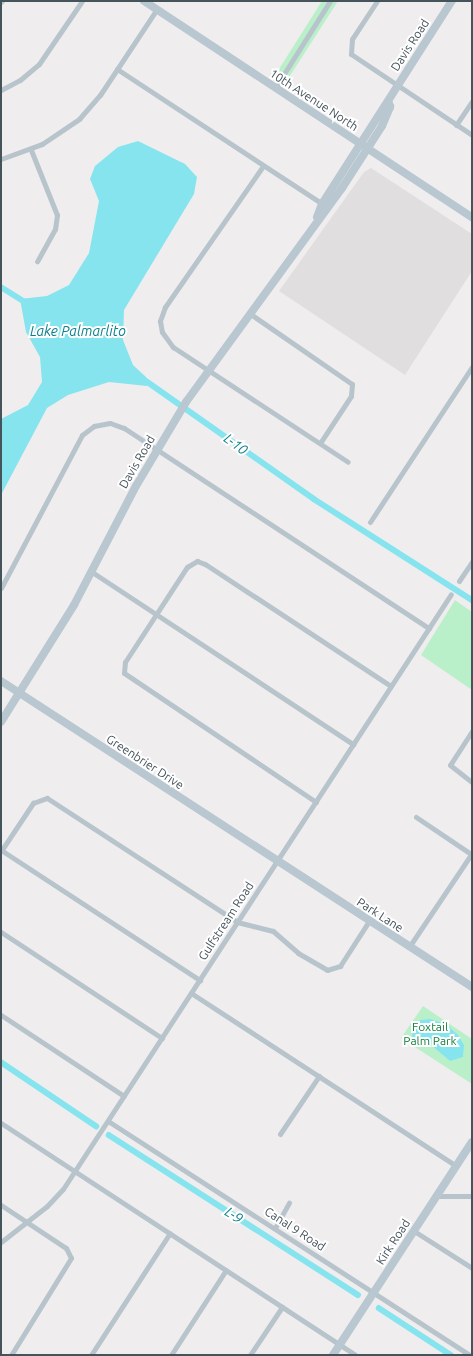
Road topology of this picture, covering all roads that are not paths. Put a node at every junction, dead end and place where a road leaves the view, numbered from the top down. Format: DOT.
graph roads {
  1 [pos="82,1"];
  2 [pos="144,1"];
  3 [pos="330,1"];
  4 [pos="377,1"];
  5 [pos="452,1"];
  6 [pos="154,6"];
  7 [pos="117,70"];
  8 [pos="397,86"];
  9 [pos="275,88"];
  10 [pos="1,90"];
  11 [pos="472,101"];
  12 [pos="389,103"];
  13 [pos="456,125"];
  14 [pos="472,136"];
  15 [pos="360,144"];
  16 [pos="369,149"];
  17 [pos="31,150"];
  18 [pos="1,159"];
  19 [pos="263,166"];
  20 [pos="325,206"];
  21 [pos="472,217"];
  22 [pos="36,261"];
  23 [pos="249,313"];
  24 [pos="472,367"];
  25 [pos="208,370"];
  26 [pos="320,443"];
  27 [pos="157,450"];
  28 [pos="348,462"];
  29 [pos="370,522"];
  30 [pos="472,562"];
  31 [pos="92,572"];
  32 [pos="460,581"];
  33 [pos="1,588"];
  34 [pos="450,594"];
  35 [pos="156,614"];
  36 [pos="429,628"];
  37 [pos="1,681"];
  38 [pos="391,686"];
  39 [pos="20,694"];
  40 [pos="1,722"];
  41 [pos="472,730"];
  42 [pos="353,744"];
  43 [pos="472,782"];
  44 [pos="316,802"];
  45 [pos="416,817"];
  46 [pos="2,850"];
  47 [pos="471,856"];
  48 [pos="277,862"];
  49 [pos="369,921"];
  50 [pos="238,922"];
  51 [pos="1,932"];
  52 [pos="409,947"];
  53 [pos="200,980"];
  54 [pos="472,987"];
  55 [pos="191,993"];
  56 [pos="1,1015"];
  57 [pos="162,1038"];
  58 [pos="319,1076"];
  59 [pos="124,1096"];
  60 [pos="108,1121"];
  61 [pos="1,1123"];
  62 [pos="280,1134"];
  63 [pos="472,1142"];
  64 [pos="456,1166"];
  65 [pos="75,1171"];
  66 [pos="436,1196"];
  67 [pos="472,1196"];
  68 [pos="290,1203"];
  69 [pos="1,1206"];
  70 [pos="26,1222"];
  71 [pos="275,1228"];
  72 [pos="414,1231"];
  73 [pos="170,1234"];
  74 [pos="1,1242"];
  75 [pos="472,1268"];
  76 [pos="226,1270"];
  77 [pos="374,1292"];
  78 [pos="282,1307"];
  79 [pos="339,1345"];
  80 [pos="11,1355"];
  81 [pos="91,1355"];
  82 [pos="171,1355"];
  83 [pos="250,1355"];
  84 [pos="333,1355"];
  85 [pos="355,1355"];
  86 [pos="470,1355"];
  1 -- 10 [label="street"];
  2 -- 6 [label="street, 10th Avenue North"];
  3 -- 9 [label="street"];
  4 -- 8 [label="street"];
  5 -- 8 [label="street, Davis Road"];
  6 -- 7 [label="street"];
  6 -- 9 [label="street, 10th Avenue North"];
  7 -- 17 [label="street"];
  7 -- 19 [label="street"];
  8 -- 12 [label="street, Davis Road"];
  8 -- 13 [label="street"];
  9 -- 15 [label="street, 10th Avenue North"];
  11 -- 13 [label="street"];
  12 -- 15 [label="street, Davis Road"];
  12 -- 16 [label="street, Davis Road"];
  13 -- 14 [label="street"];
  15 -- 16 [label="street, 10th Avenue North"];
  15 -- 20 [label="street, Davis Road"];
  16 -- 20 [label="street, Davis Road"];
  16 -- 21 [label="street, 10th Avenue North"];
  17 -- 18 [label="street"];
  17 -- 22 [label="street"];
  19 -- 20 [label="street"];
  19 -- 25 [label="street"];
  20 -- 23 [label="street, Davis Road"];
  23 -- 25 [label="street, Davis Road"];
  23 -- 26 [label="street"];
  24 -- 29 [label="street"];
  25 -- 26 [label="street"];
  25 -- 27 [label="street, Davis Road"];
  26 -- 28 [label="street"];
  27 -- 31 [label="street, Davis Road"];
  27 -- 33 [label="street"];
  27 -- 36 [label="street"];
  30 -- 32 [label="street"];
  31 -- 35 [label="street"];
  31 -- 39 [label="street, Davis Road"];
  34 -- 36 [label="street, Gulfstream Road"];
  35 -- 38 [label="street"];
  35 -- 42 [label="street"];
  35 -- 44 [label="street"];
  36 -- 38 [label="street, Gulfstream Road"];
  37 -- 39 [label="street, Greenbrier Drive"];
  38 -- 42 [label="street, Gulfstream Road"];
  39 -- 40 [label="street, Davis Road"];
  39 -- 48 [label="street, Greenbrier Drive"];
  41 -- 43 [label="street"];
  42 -- 44 [label="street, Gulfstream Road"];
  44 -- 48 [label="street, Gulfstream Road"];
  45 -- 47 [label="street"];
  46 -- 50 [label="street"];
  46 -- 53 [label="street"];
  47 -- 52 [label="street"];
  48 -- 49 [label="street, Park Lane"];
  48 -- 50 [label="street, Gulfstream Road"];
  49 -- 50 [label="street"];
  49 -- 52 [label="street, Park Lane"];
  50 -- 53 [label="street, Gulfstream Road"];
  51 -- 57 [label="street"];
  52 -- 54 [label="street, Park Lane"];
  53 -- 55 [label="street, Gulfstream Road"];
  55 -- 57 [label="street, Gulfstream Road"];
  55 -- 58 [label="street"];
  56 -- 59 [label="street"];
  57 -- 59 [label="street, Gulfstream Road"];
  58 -- 62 [label="street"];
  58 -- 64 [label="street"];
  59 -- 60 [label="street, Gulfstream Road"];
  60 -- 65 [label="street, Gulfstream Road"];
  60 -- 71 [label="street, Canal 9 Road"];
  61 -- 65 [label="street"];
  63 -- 64 [label="street, Kirk Road"];
  64 -- 66 [label="street, Kirk Road"];
  65 -- 70 [label="street, Gulfstream Road"];
  65 -- 73 [label="street"];
  66 -- 67 [label="street"];
  66 -- 72 [label="street, Kirk Road"];
  68 -- 71 [label="street"];
  69 -- 70 [label="street"];
  70 -- 74 [label="street, Gulfstream Road"];
  70 -- 80 [label="street"];
  71 -- 77 [label="street, Canal 9 Road"];
  72 -- 75 [label="street"];
  72 -- 77 [label="street, Kirk Road"];
  73 -- 76 [label="street"];
  73 -- 81 [label="street"];
  76 -- 78 [label="street"];
  76 -- 82 [label="street"];
  77 -- 79 [label="street, Kirk Road"];
  77 -- 86 [label="street, Canal 9 Road"];
  78 -- 79 [label="street"];
  78 -- 83 [label="street"];
  79 -- 84 [label="street, Kirk Road"];
  79 -- 85 [label="street"];
}
